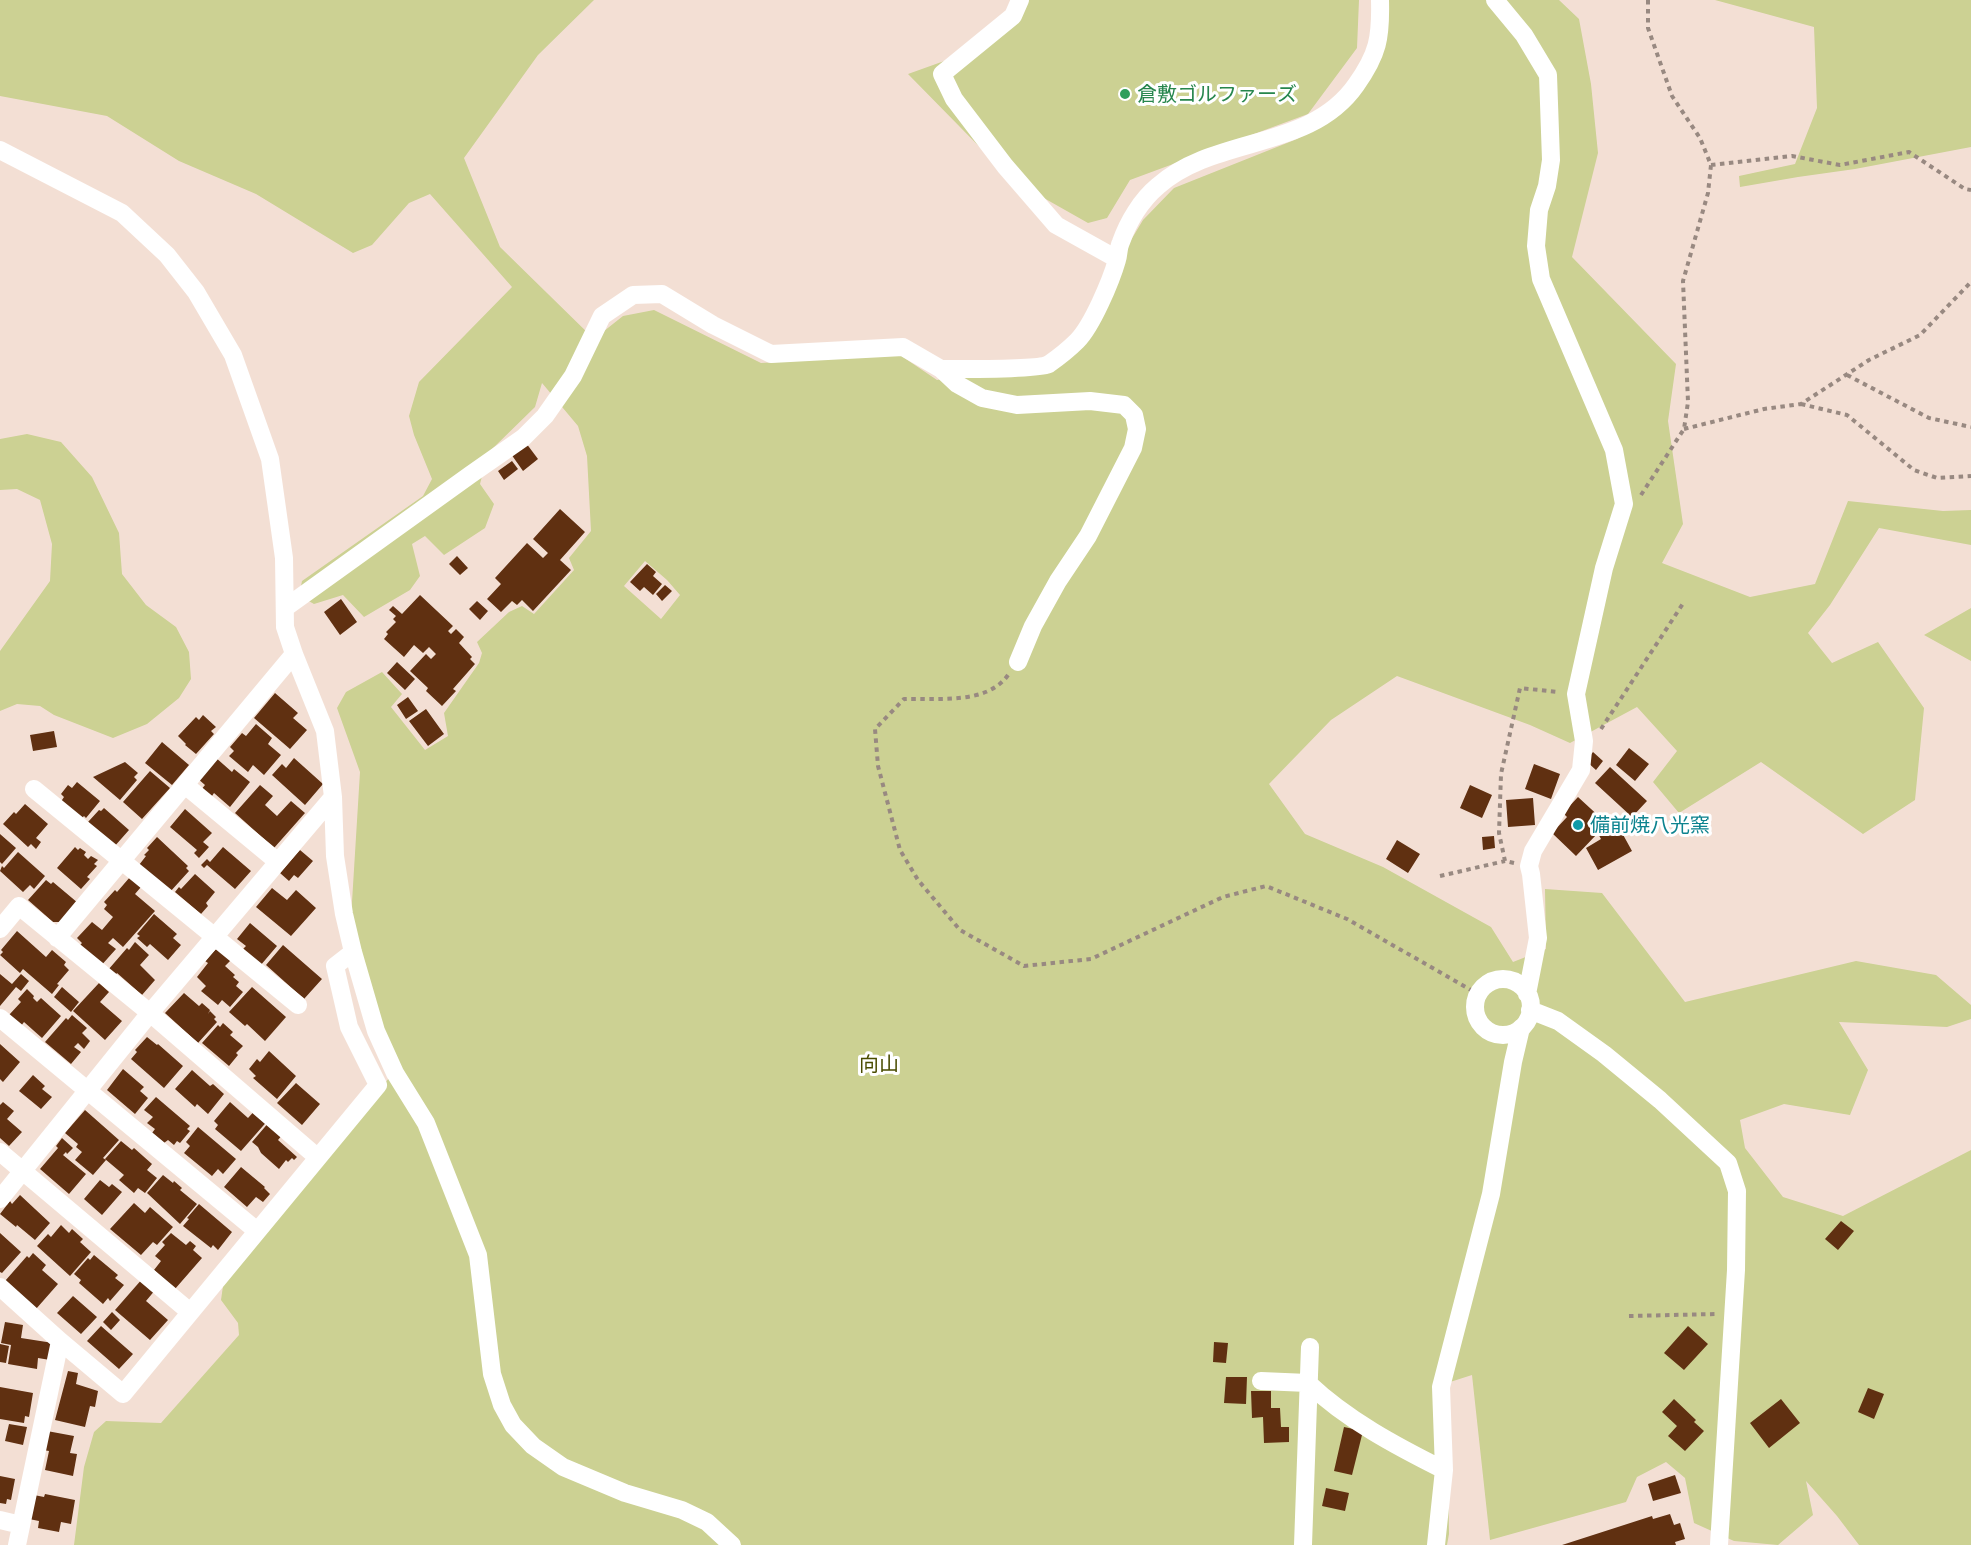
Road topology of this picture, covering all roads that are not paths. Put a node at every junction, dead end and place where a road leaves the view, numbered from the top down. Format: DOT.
graph roads {
  1 [pos="1020,0"];
  2 [pos="1380,0"];
  3 [pos="1495,0"];
  4 [pos="0,150"];
  5 [pos="1117,259"];
  6 [pos="941,369"];
  7 [pos="285,608"];
  8 [pos="294,654"];
  9 [pos="1018,662"];
  10 [pos="185,785"];
  11 [pos="34,789"];
  12 [pos="333,798"];
  13 [pos="122,861"];
  14 [pos="279,862"];
  15 [pos="0,929"];
  16 [pos="215,936"];
  17 [pos="57,938"];
  18 [pos="353,952"];
  19 [pos="1529,1002"];
  20 [pos="298,1005"];
  21 [pos="150,1013"];
  22 [pos="0,1018"];
  23 [pos="1521,1028"];
  24 [pos="88,1090"];
  25 [pos="0,1152"];
  26 [pos="318,1157"];
  27 [pos="23,1170"];
  28 [pos="0,1198"];
  29 [pos="257,1230"];
  30 [pos="0,1287"];
  31 [pos="190,1312"];
  32 [pos="60,1341"];
  33 [pos="1310,1347"];
  34 [pos="1261,1381"];
  35 [pos="1308,1383"];
  36 [pos="1444,1470"];
  37 [pos="0,1520"];
  38 [pos="21,1525"];
  39 [pos="17,1545"];
  40 [pos="732,1545"];
  41 [pos="1303,1545"];
  42 [pos="1436,1545"];
  43 [pos="1719,1545"];
  1 -- 5 [label="street"];
  2 -- 5 [label="street"];
  3 -- 19 [label="street"];
  4 -- 7 [label="street"];
  5 -- 6 [label="street"];
  6 -- 7 [label="street"];
  6 -- 9 [label="street"];
  7 -- 8 [label="street"];
  8 -- 10 [label="street"];
  8 -- 12 [label="street"];
  10 -- 13 [label="street"];
  10 -- 14 [label="street"];
  11 -- 13 [label="street"];
  12 -- 14 [label="street"];
  12 -- 18 [label="street"];
  13 -- 16 [label="street"];
  13 -- 17 [label="street"];
  14 -- 16 [label="street"];
  15 -- 17 [label="street"];
  16 -- 20 [label="street"];
  16 -- 21 [label="street"];
  17 -- 21 [label="street"];
  18 -- 26 [label="street"];
  18 -- 40 [label="street"];
  19 -- 23 [label="street"];
  19 -- 23 [label="street"];
  19 -- 43 [label="street"];
  21 -- 24 [label="street"];
  21 -- 26 [label="street"];
  22 -- 24 [label="street"];
  23 -- 36 [label="street"];
  24 -- 27 [label="street"];
  24 -- 29 [label="street"];
  25 -- 27 [label="street"];
  26 -- 29 [label="street"];
  27 -- 28 [label="street"];
  27 -- 31 [label="street"];
  29 -- 31 [label="street"];
  30 -- 32 [label="street"];
  31 -- 32 [label="street"];
  32 -- 38 [label="street"];
  33 -- 35 [label="street"];
  34 -- 35 [label="street"];
  35 -- 36 [label="street"];
  35 -- 41 [label="street"];
  36 -- 42 [label="street"];
  37 -- 38 [label="street"];
  38 -- 39 [label="street"];
}
